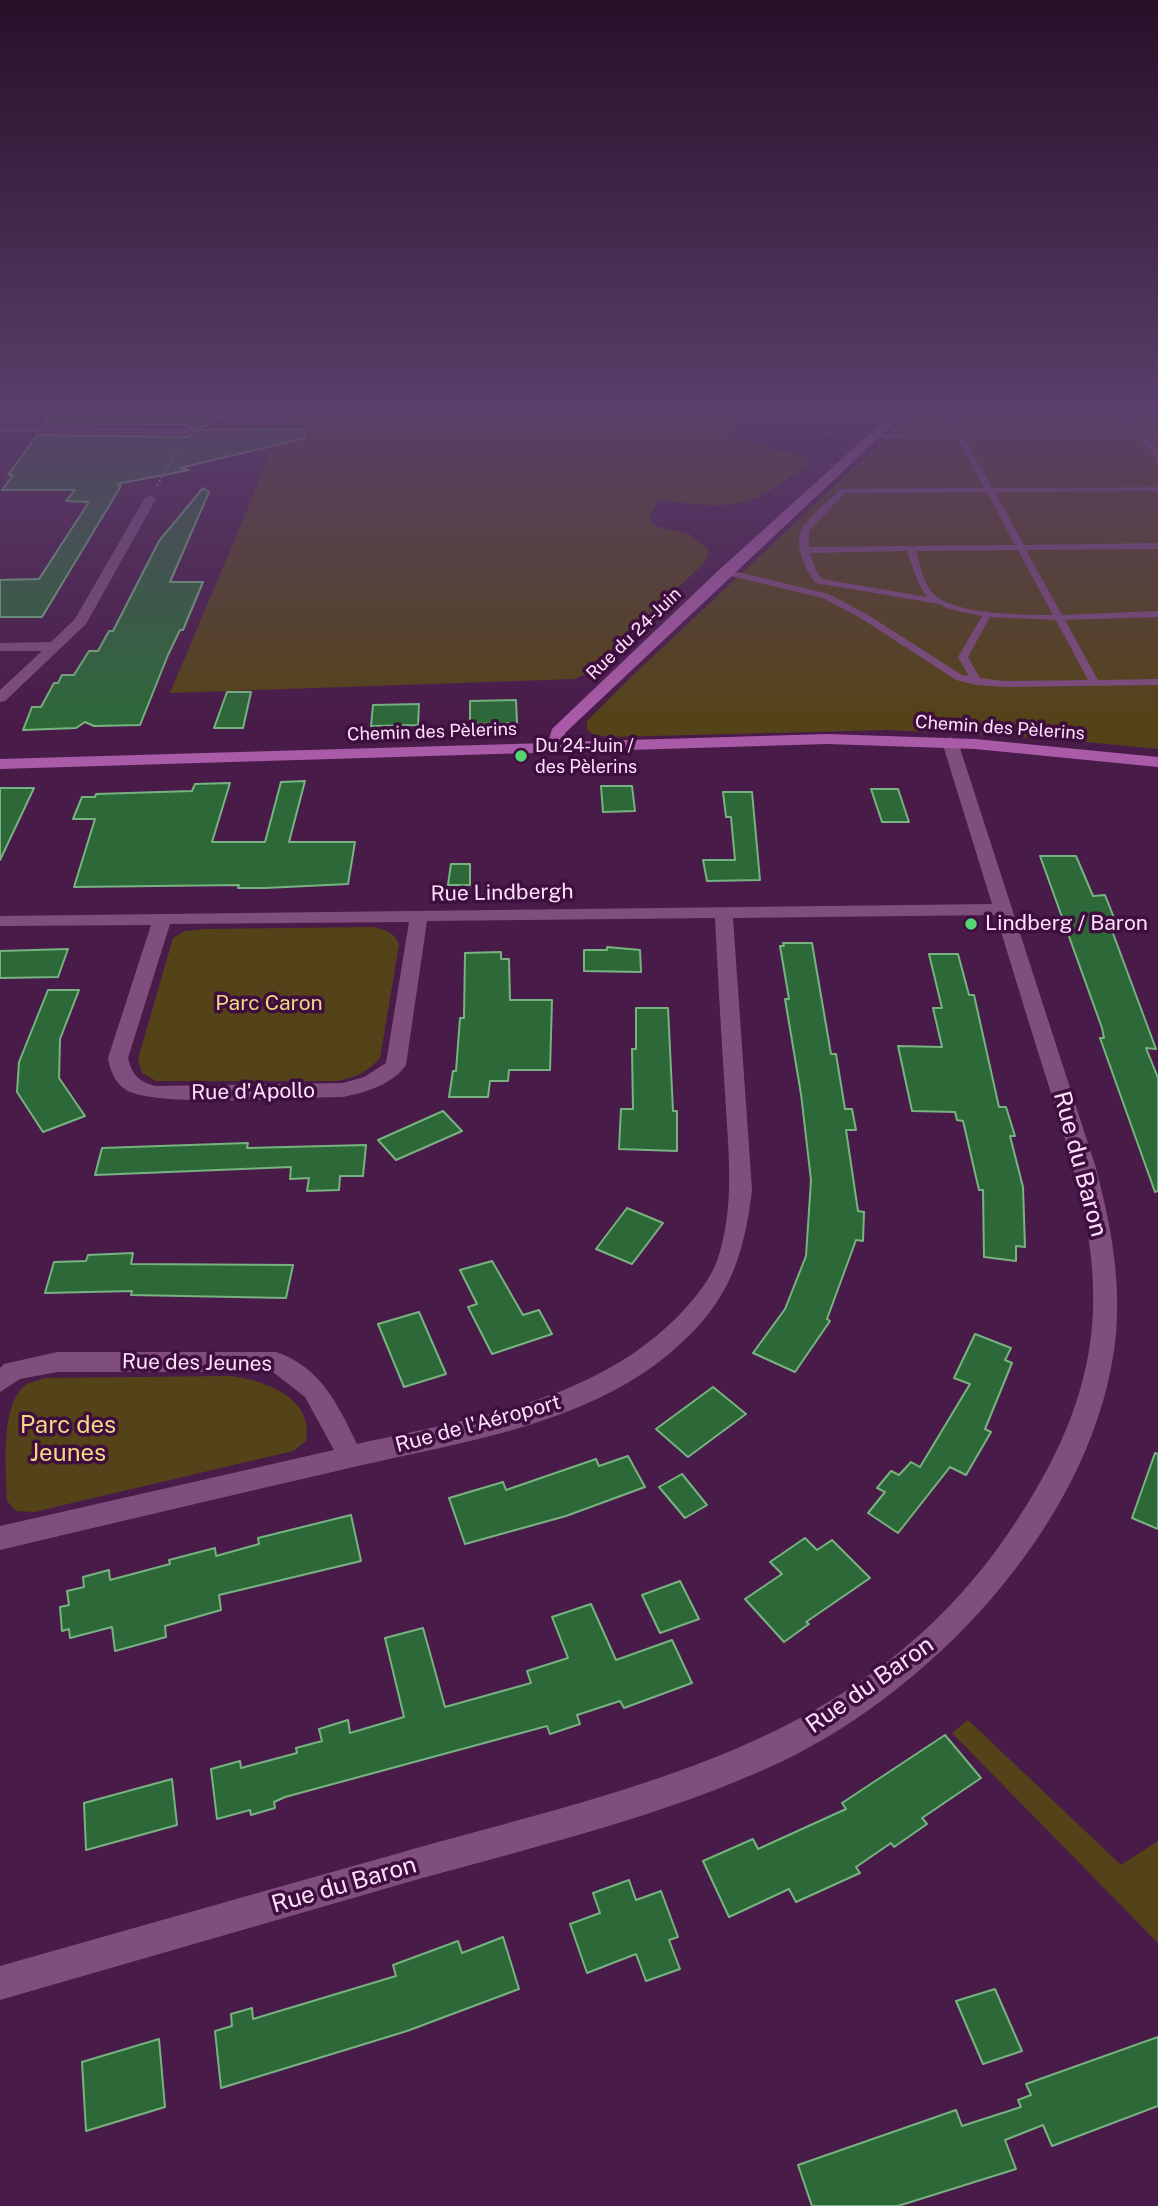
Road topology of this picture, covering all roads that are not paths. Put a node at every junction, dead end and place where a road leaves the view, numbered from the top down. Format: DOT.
graph roads {
  1 [pos="142,513"];
  2 [pos="789,513"];
  3 [pos="822,513"];
  4 [pos="1002,513"];
  5 [pos="1158,546"];
  6 [pos="1021,548"];
  7 [pos="911,549"];
  8 [pos="806,550"];
  9 [pos="725,572"];
  10 [pos="819,580"];
  11 [pos="806,589"];
  12 [pos="941,602"];
  13 [pos="1158,614"];
  14 [pos="988,615"];
  15 [pos="1057,615"];
  16 [pos="55,646"];
  17 [pos="0,647"];
  18 [pos="977,682"];
  19 [pos="1094,682"];
  20 [pos="1158,682"];
  21 [pos="0,698"];
  22 [pos="950,742"];
  23 [pos="555,747"];
  24 [pos="1158,762"];
  25 [pos="0,764"];
  26 [pos="1005,909"];
  27 [pos="724,914"];
  28 [pos="419,917"];
  29 [pos="162,920"];
  30 [pos="0,921"];
  31 [pos="0,1382"];
  32 [pos="350,1456"];
  33 [pos="0,1538"];
  34 [pos="0,1983"];
  1 -- 16 [label="street"];
  2 -- 9 [label="street, Rue du 24-Juin"];
  3 -- 8 [label="lane"];
  4 -- 6 [label="lane"];
  5 -- 6 [label="lane"];
  6 -- 7 [label="lane"];
  6 -- 15 [label="lane"];
  7 -- 8 [label="lane"];
  7 -- 12 [label="lane"];
  8 -- 10 [label="lane"];
  9 -- 11 [label="lane"];
  9 -- 23 [label="street, Rue du 24-Juin"];
  10 -- 11 [label="lane"];
  10 -- 12 [label="lane"];
  11 -- 18 [label="lane"];
  12 -- 14 [label="lane"];
  13 -- 15 [label="lane"];
  14 -- 15 [label="lane"];
  14 -- 18 [label="lane"];
  15 -- 19 [label="lane"];
  16 -- 17 [label="street"];
  16 -- 21 [label="street"];
  18 -- 19 [label="lane"];
  19 -- 20 [label="lane"];
  22 -- 23 [label="street, Chemin des Pèlerins"];
  22 -- 24 [label="street, Chemin des Pèlerins"];
  22 -- 26 [label="street, Rue du Baron"];
  23 -- 25 [label="street, Chemin des Pèlerins"];
  26 -- 27 [label="street, Rue Lindbergh"];
  26 -- 34 [label="street, Rue du Baron"];
  27 -- 28 [label="street, Rue Lindbergh"];
  27 -- 32 [label="street, Rue de l'Aéroport"];
  28 -- 29 [label="street, Rue Lindbergh"];
  28 -- 29 [label="street, Rue d'Apollo"];
  29 -- 30 [label="street, Rue Lindbergh"];
  31 -- 32 [label="street, Rue des Jeunes"];
  32 -- 33 [label="street, Rue de l'Aéroport"];
}
